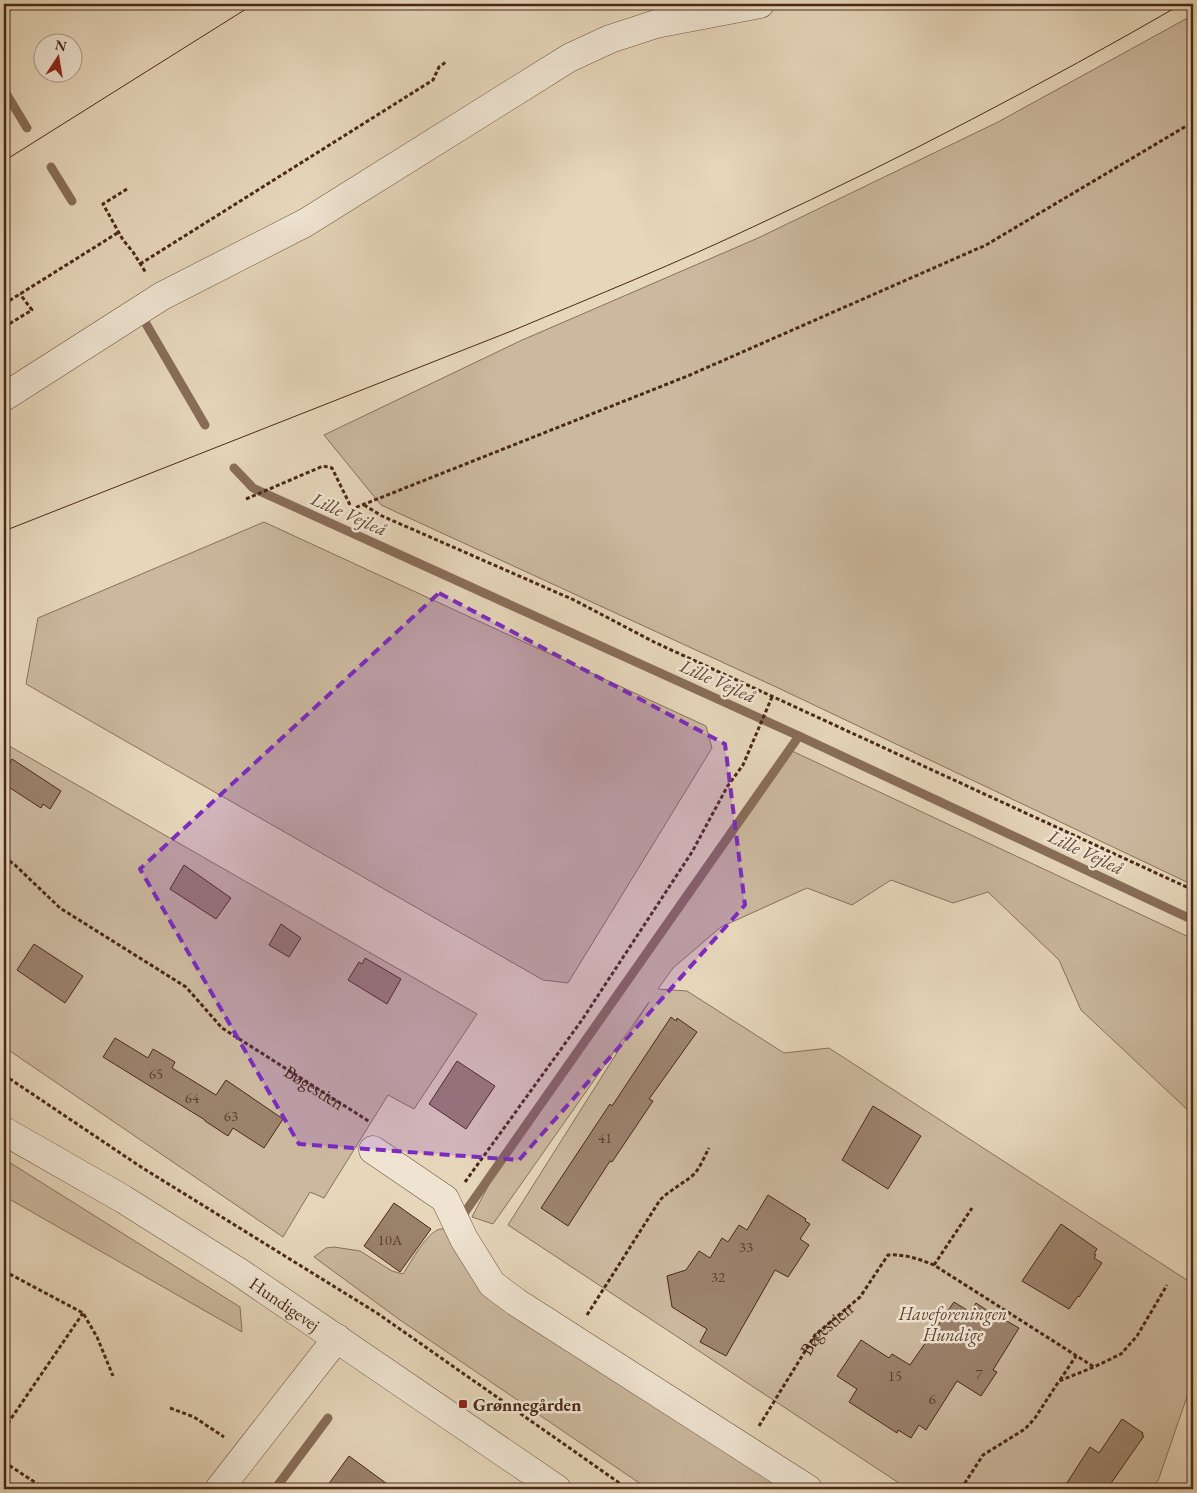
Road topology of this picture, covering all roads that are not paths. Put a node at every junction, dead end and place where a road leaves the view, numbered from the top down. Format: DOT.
graph roads {
  1 [pos="760,4"];
  2 [pos="4,397"];
  3 [pos="4,1131"];
  4 [pos="373,1150"];
  5 [pos="337,1338"];
  6 [pos="219,1489"];
  7 [pos="557,1489"];
  8 [pos="808,1489"];
  1 -- 2 [label="street"];
  3 -- 5 [label="street, Hundigevej"];
  4 -- 8 [label="street"];
  5 -- 6 [label="street"];
  5 -- 7 [label="street, Hundigevej"];
}
